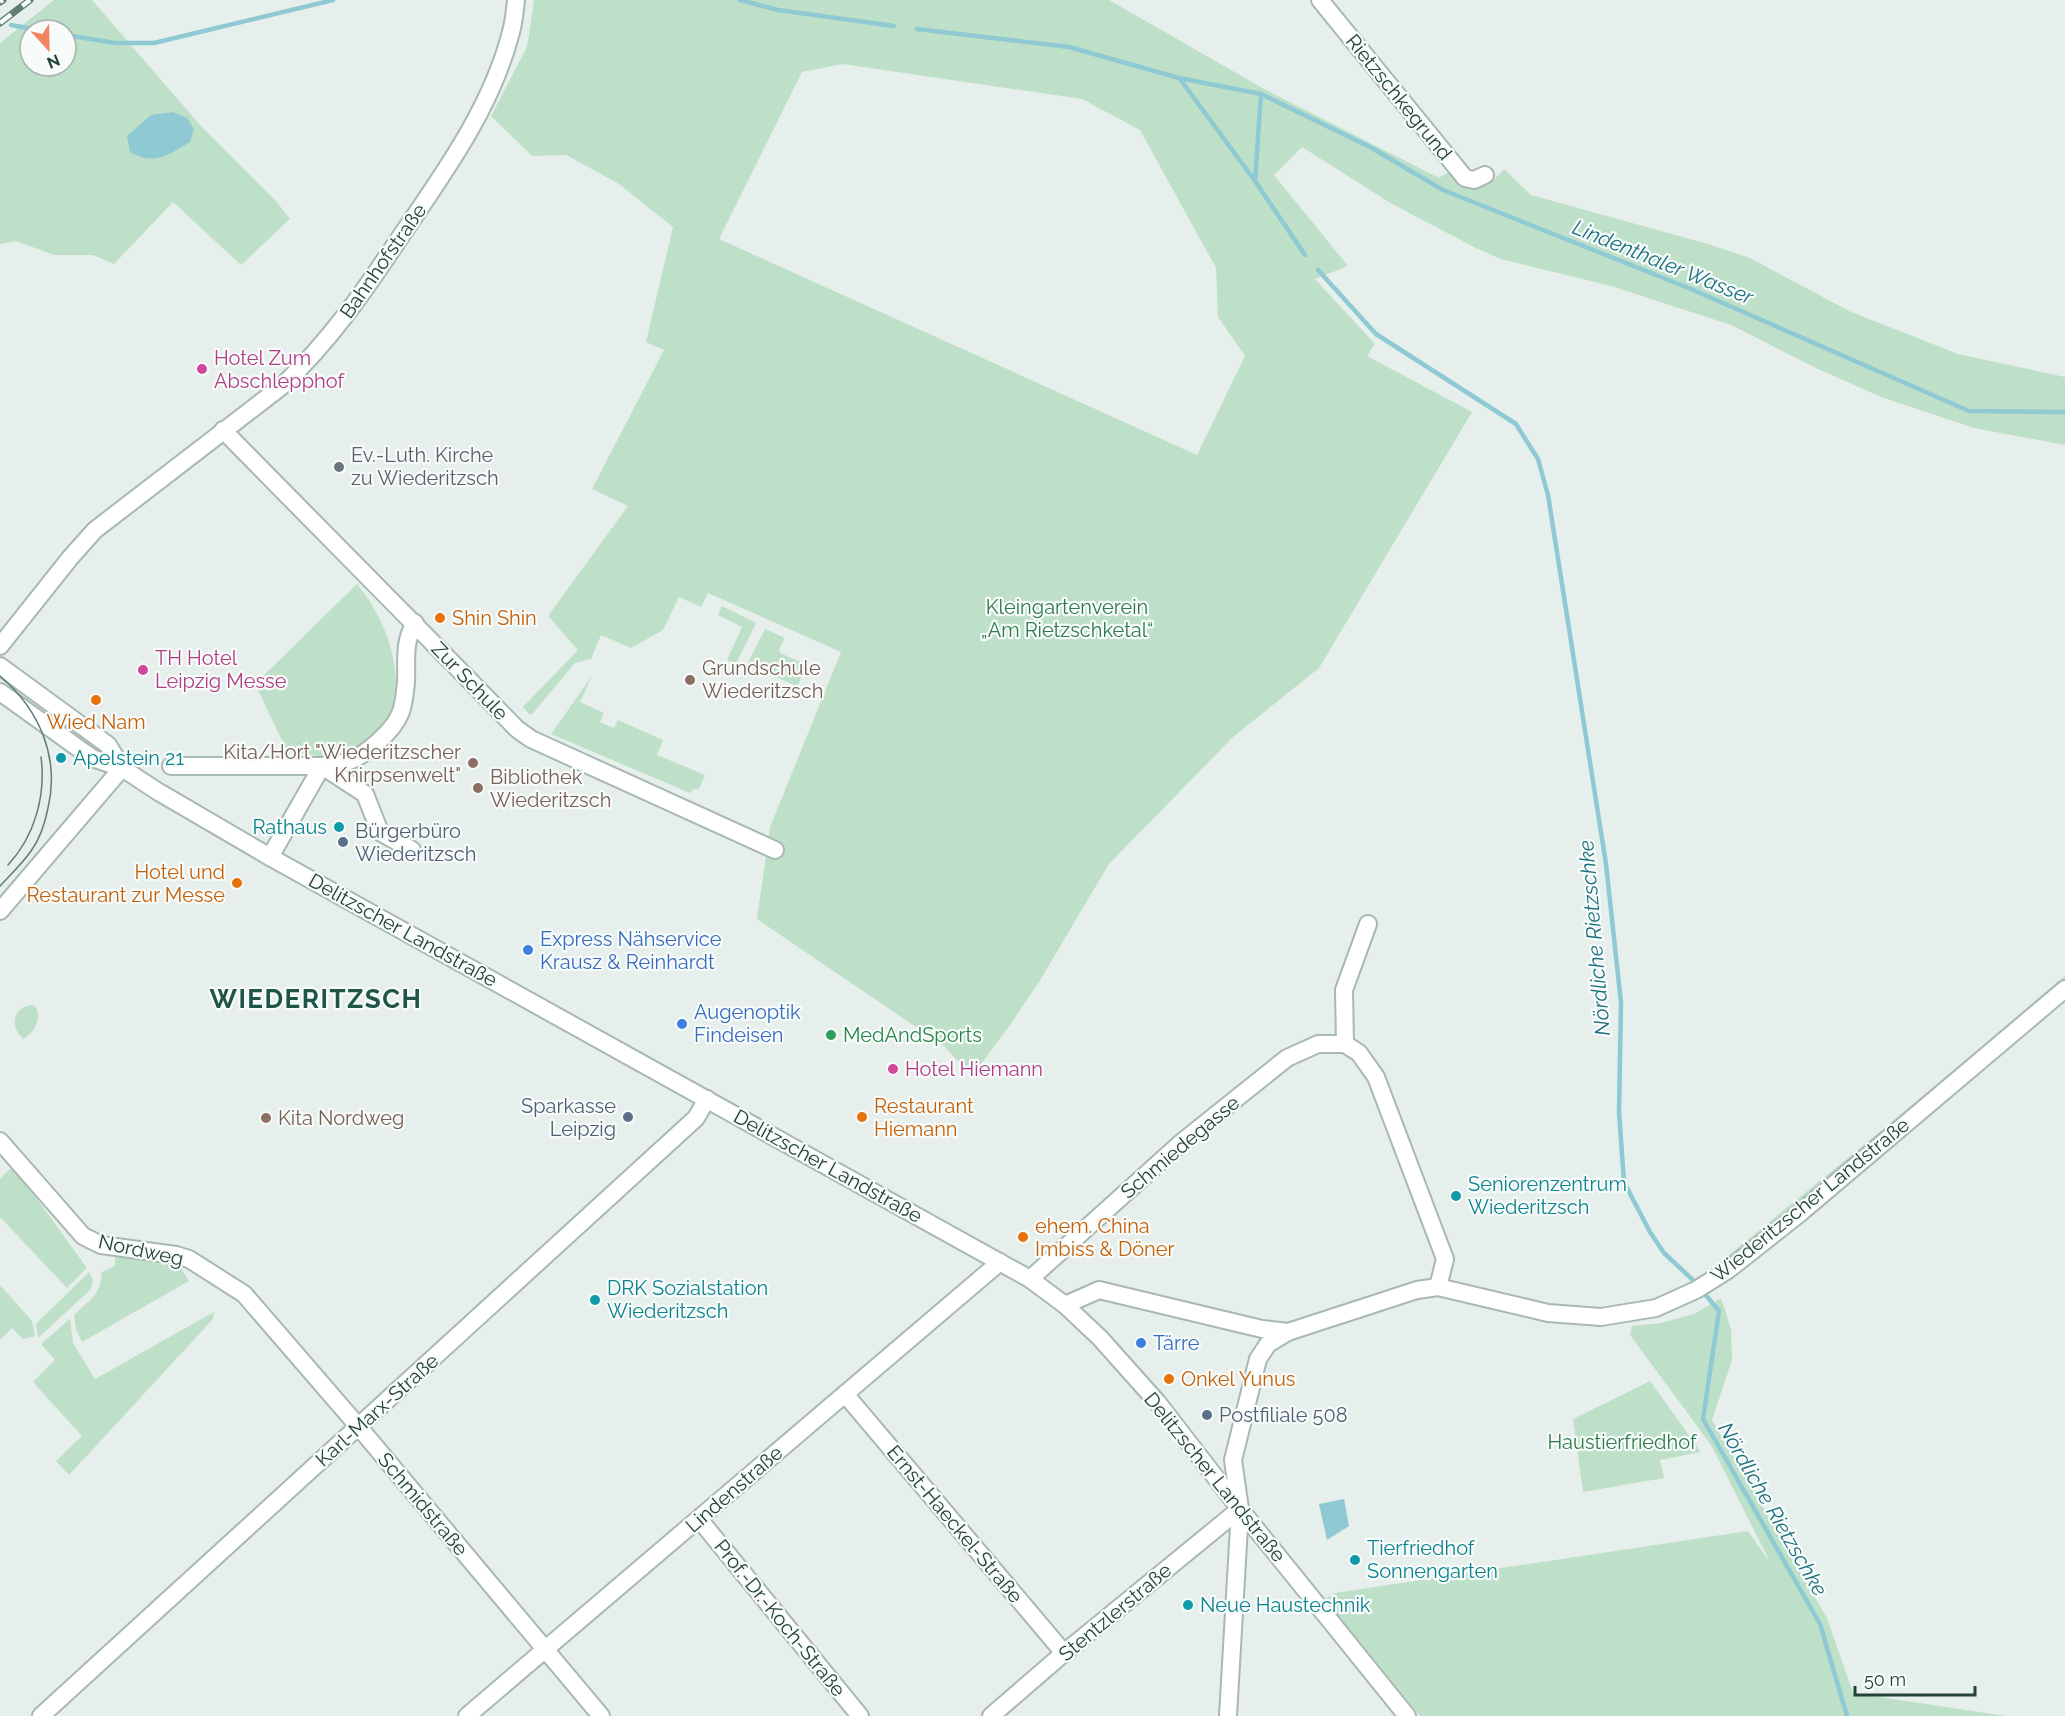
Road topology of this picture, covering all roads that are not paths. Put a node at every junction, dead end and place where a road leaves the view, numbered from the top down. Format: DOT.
graph roads {
  1 [pos="516,0"];
  2 [pos="1320,0"];
  3 [pos="1485,176"];
  4 [pos="223,430"];
  5 [pos="415,624"];
  6 [pos="0,646"];
  7 [pos="0,666"];
  8 [pos="0,692"];
  9 [pos="171,766"];
  10 [pos="322,766"];
  11 [pos="122,768"];
  12 [pos="412,850"];
  13 [pos="775,850"];
  14 [pos="270,857"];
  15 [pos="0,911"];
  16 [pos="1368,924"];
  17 [pos="2065,989"];
  18 [pos="1345,1044"];
  19 [pos="707,1099"];
  20 [pos="0,1141"];
  21 [pos="1000,1262"];
  22 [pos="1030,1279"];
  23 [pos="1438,1287"];
  24 [pos="244,1294"];
  25 [pos="1065,1305"];
  26 [pos="1288,1332"];
  27 [pos="845,1394"];
  28 [pos="358,1426"];
  29 [pos="1240,1509"];
  30 [pos="699,1519"];
  31 [pos="544,1650"];
  32 [pos="1064,1653"];
  33 [pos="41,1716"];
  34 [pos="467,1716"];
  35 [pos="601,1716"];
  36 [pos="860,1716"];
  37 [pos="992,1716"];
  38 [pos="1228,1716"];
  39 [pos="1407,1716"];
  1 -- 4 [label="street, Bahnhofstraße"];
  2 -- 3 [label="street, Rietzschkegrund"];
  4 -- 5 [label="street, Zur Schule"];
  4 -- 6 [label="street, Bahnhofstraße"];
  5 -- 10 [label="street"];
  5 -- 13 [label="street, Zur Schule"];
  7 -- 11 [label="street, Delitzscher Landstraße"];
  8 -- 11 [label="street, Delitzscher Landstraße"];
  9 -- 10 [label="street"];
  10 -- 12 [label="street"];
  10 -- 14 [label="street"];
  11 -- 14 [label="street, Delitzscher Landstraße"];
  11 -- 15 [label="street"];
  14 -- 19 [label="street, Delitzscher Landstraße"];
  16 -- 18 [label="street"];
  17 -- 23 [label="street, Wiederitzscher Landstraße"];
  18 -- 22 [label="street, Schmiedegasse"];
  18 -- 23 [label="street"];
  19 -- 21 [label="street, Delitzscher Landstraße"];
  19 -- 28 [label="street, Karl-Marx-Straße"];
  20 -- 24 [label="street, Nordweg"];
  21 -- 22 [label="street, Delitzscher Landstraße"];
  21 -- 27 [label="street, Lindenstraße"];
  22 -- 25 [label="street, Delitzscher Landstraße"];
  23 -- 26 [label="street, Wiederitzscher Landstraße"];
  24 -- 28 [label="street, Schmidstraße"];
  25 -- 26 [label="street, Wiederitzscher Landstraße"];
  25 -- 29 [label="street, Delitzscher Landstraße"];
  26 -- 29 [label="street"];
  27 -- 30 [label="street, Lindenstraße"];
  27 -- 32 [label="street, Ernst-Haeckel-Straße"];
  28 -- 31 [label="street, Schmidstraße"];
  28 -- 33 [label="street, Karl-Marx-Straße"];
  29 -- 32 [label="street, Stentzlerstraße"];
  29 -- 38 [label="street"];
  29 -- 39 [label="street, Delitzscher Landstraße"];
  30 -- 31 [label="street, Lindenstraße"];
  30 -- 36 [label="street, Prof.-Dr.-Koch-Straße"];
  31 -- 34 [label="street, Lindenstraße"];
  31 -- 35 [label="street, Schmidstraße"];
  32 -- 37 [label="street, Stentzlerstraße"];
}
